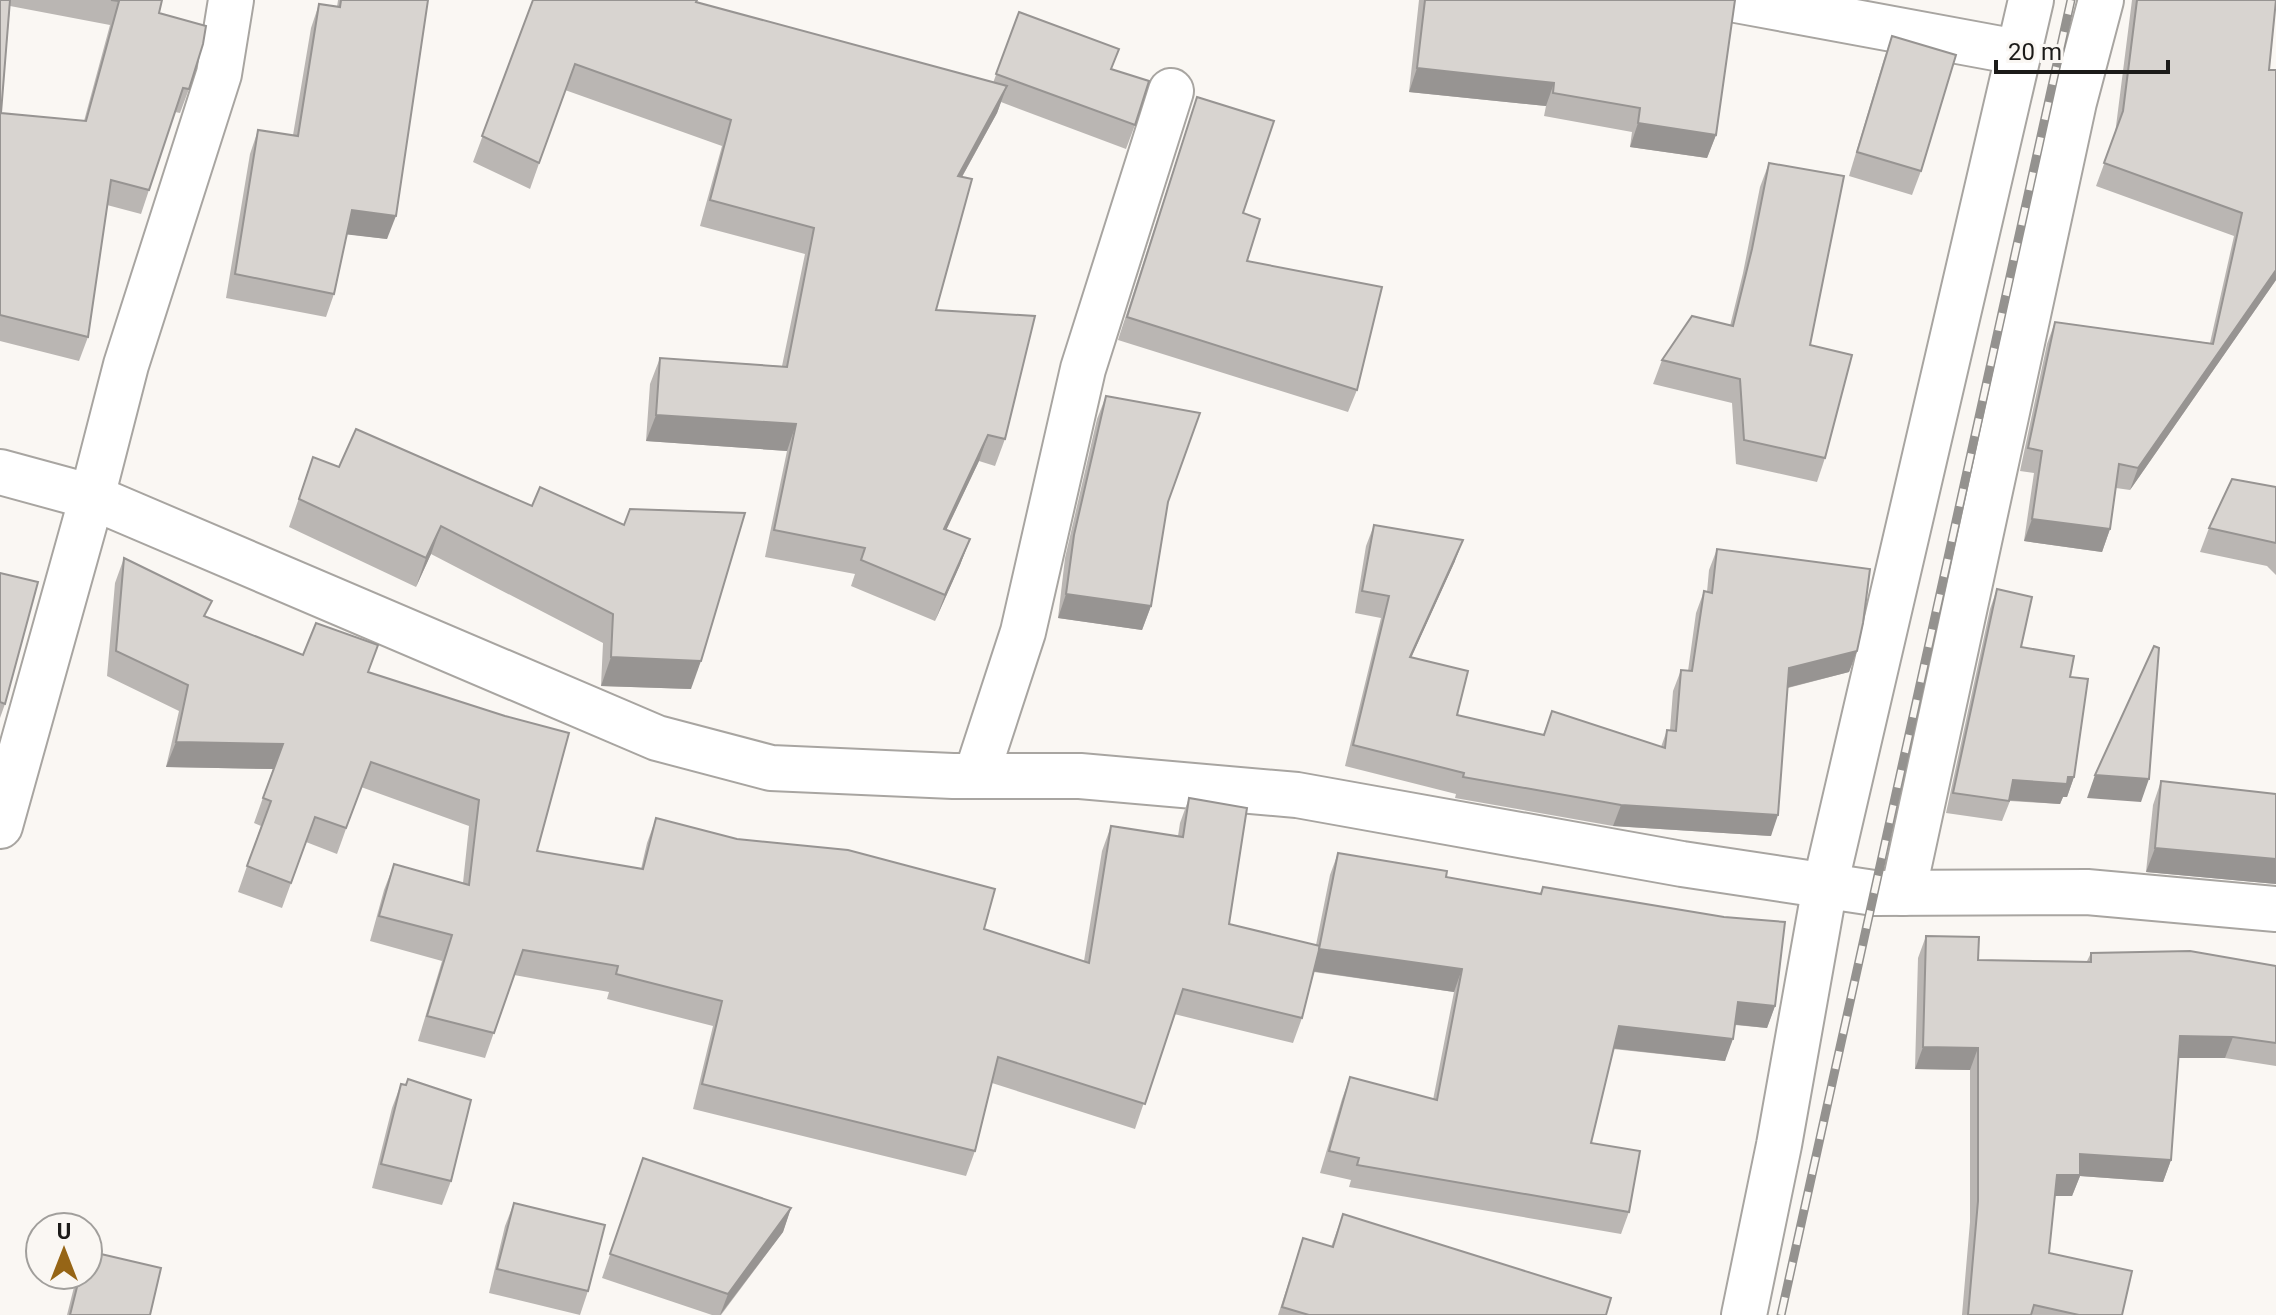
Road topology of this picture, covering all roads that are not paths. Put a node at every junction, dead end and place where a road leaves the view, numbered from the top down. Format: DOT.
graph roads {
  1 [pos="231,0"];
  2 [pos="1736,0"];
  3 [pos="2031,0"];
  4 [pos="2101,0"];
  5 [pos="2017,52"];
  6 [pos="1171,91"];
  7 [pos="0,472"];
  8 [pos="92,497"];
  9 [pos="976,776"];
  10 [pos="0,826"];
  11 [pos="1825,886"];
  12 [pos="1903,893"];
  13 [pos="2276,909"];
  14 [pos="1744,1315"];
  1 -- 8 [label="street"];
  2 -- 5 [label="street"];
  3 -- 5 [label="street"];
  4 -- 12 [label="street"];
  5 -- 11 [label="street"];
  6 -- 9 [label="street"];
  7 -- 8 [label="street"];
  8 -- 9 [label="street"];
  8 -- 10 [label="street"];
  9 -- 11 [label="street"];
  11 -- 12 [label="street"];
  11 -- 14 [label="street"];
  12 -- 13 [label="street"];
}
